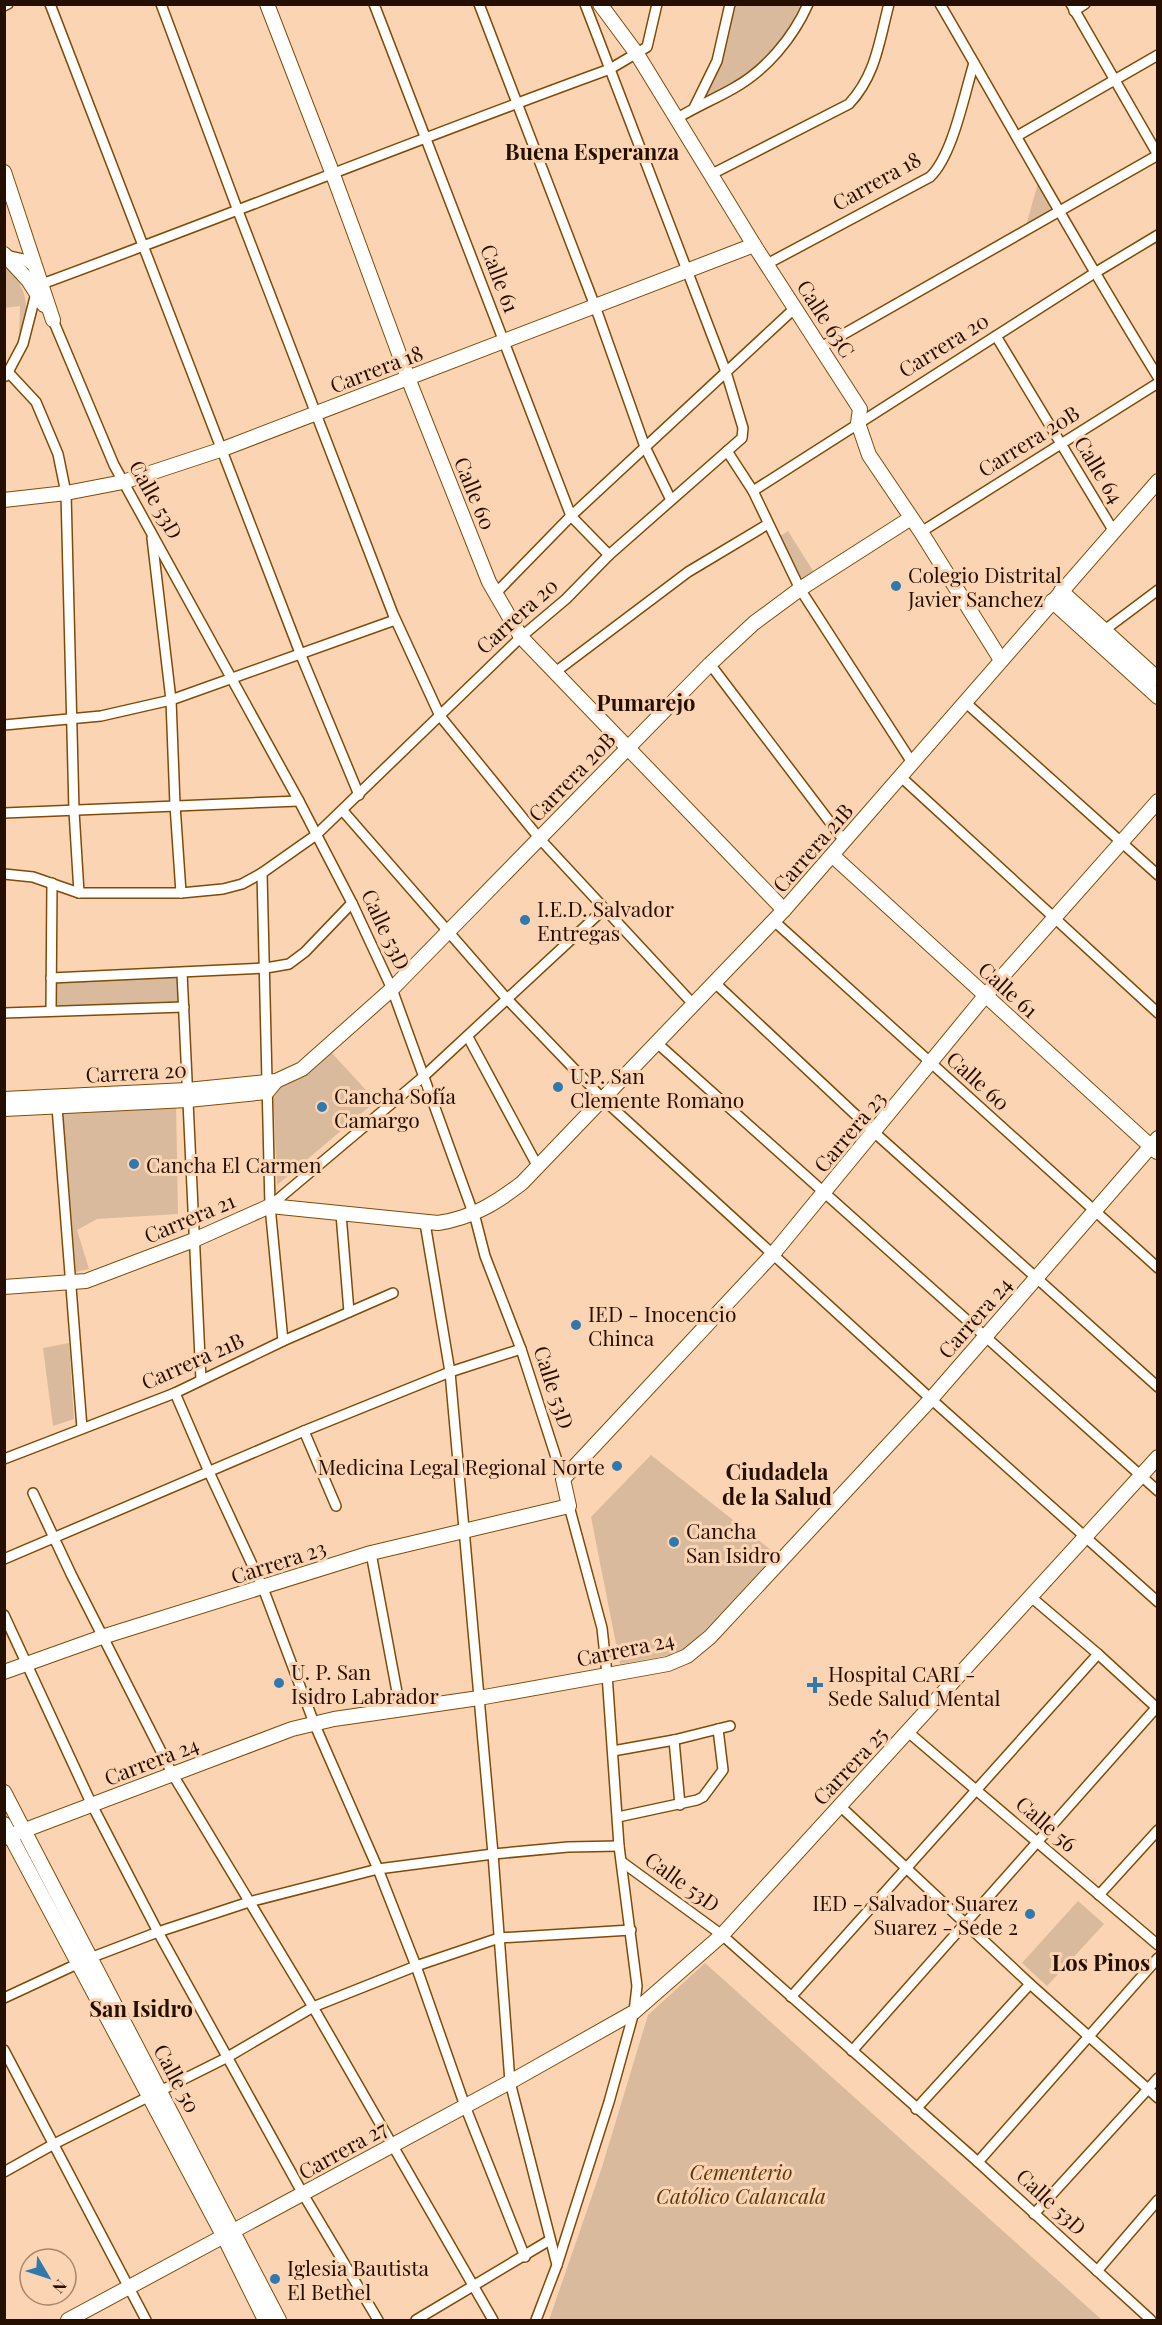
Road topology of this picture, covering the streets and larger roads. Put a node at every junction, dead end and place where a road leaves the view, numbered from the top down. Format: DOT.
graph roads {
  1 [pos="50,4"];
  2 [pos="161,4"];
  3 [pos="267,4"];
  4 [pos="374,4"];
  5 [pos="480,4"];
  6 [pos="585,4"];
  7 [pos="600,4"];
  8 [pos="657,4"];
  9 [pos="730,4"];
  10 [pos="808,4"];
  11 [pos="889,4"];
  12 [pos="940,4"];
  13 [pos="1085,4"];
  14 [pos="1072,8"];
  15 [pos="637,54"];
  16 [pos="1158,55"];
  17 [pos="974,63"];
  18 [pos="610,69"];
  19 [pos="1114,80"];
  20 [pos="517,103"];
  21 [pos="694,108"];
  22 [pos="676,119"];
  23 [pos="1017,136"];
  24 [pos="425,140"];
  25 [pos="1158,155"];
  26 [pos="4,172"];
  27 [pos="332,172"];
  28 [pos="712,174"];
  29 [pos="238,211"];
  30 [pos="1060,211"];
  31 [pos="1158,236"];
  32 [pos="754,245"];
  33 [pos="144,246"];
  34 [pos="5,254"];
  35 [pos="766,264"];
  36 [pos="687,271"];
  37 [pos="1093,274"];
  38 [pos="39,282"];
  39 [pos="595,306"];
  40 [pos="795,308"];
  41 [pos="50,315"];
  42 [pos="26,332"];
  43 [pos="996,336"];
  44 [pos="503,341"];
  45 [pos="821,347"];
  46 [pos="726,372"];
  47 [pos="7,376"];
  48 [pos="1158,377"];
  49 [pos="408,378"];
  50 [pos="1158,383"];
  51 [pos="315,414"];
  52 [pos="858,423"];
  53 [pos="1061,444"];
  54 [pos="645,447"];
  55 [pos="223,449"];
  56 [pos="727,451"];
  57 [pos="1158,481"];
  58 [pos="123,482"];
  59 [pos="753,491"];
  60 [pos="66,493"];
  61 [pos="4,500"];
  62 [pos="671,500"];
  63 [pos="571,516"];
  64 [pos="911,518"];
  65 [pos="768,524"];
  66 [pos="1113,530"];
  67 [pos="151,532"];
  68 [pos="921,532"];
  69 [pos="609,555"];
  70 [pos="800,589"];
  71 [pos="1158,590"];
  72 [pos="495,594"];
  73 [pos="1056,596"];
  74 [pos="395,620"];
  75 [pos="1099,634"];
  76 [pos="521,637"];
  77 [pos="300,653"];
  78 [pos="1001,660"];
  79 [pos="710,664"];
  80 [pos="554,673"];
  81 [pos="1158,679"];
  82 [pos="232,680"];
  83 [pos="1156,694"];
  84 [pos="171,700"];
  85 [pos="965,702"];
  86 [pos="440,716"];
  87 [pos="72,718"];
  88 [pos="4,726"];
  89 [pos="628,747"];
  90 [pos="913,764"];
  91 [pos="901,777"];
  92 [pos="359,795"];
  93 [pos="299,801"];
  94 [pos="1158,801"];
  95 [pos="175,805"];
  96 [pos="74,811"];
  97 [pos="343,811"];
  98 [pos="4,813"];
  99 [pos="316,835"];
  100 [pos="540,839"];
  101 [pos="845,842"];
  102 [pos="1122,843"];
  103 [pos="833,856"];
  104 [pos="262,873"];
  105 [pos="4,874"];
  106 [pos="1158,875"];
  107 [pos="52,882"];
  108 [pos="80,893"];
  109 [pos="181,893"];
  110 [pos="352,903"];
  111 [pos="604,909"];
  112 [pos="784,910"];
  113 [pos="1053,918"];
  114 [pos="774,921"];
  115 [pos="448,932"];
  116 [pos="266,968"];
  117 [pos="182,973"];
  118 [pos="51,978"];
  119 [pos="715,983"];
  120 [pos="392,989"];
  121 [pos="986,996"];
  122 [pos="507,1000"];
  123 [pos="694,1005"];
  124 [pos="184,1007"];
  125 [pos="51,1011"];
  126 [pos="1158,1012"];
  127 [pos="4,1013"];
  128 [pos="468,1037"];
  129 [pos="657,1043"];
  130 [pos="931,1064"];
  131 [pos="423,1077"];
  132 [pos="270,1085"];
  133 [pos="188,1095"];
  134 [pos="4,1099"];
  135 [pos="603,1099"];
  136 [pos="57,1107"];
  137 [pos="4,1109"];
  138 [pos="874,1133"];
  139 [pos="1155,1145"];
  140 [pos="538,1167"];
  141 [pos="824,1193"];
  142 [pos="270,1206"];
  143 [pos="1094,1211"];
  144 [pos="341,1214"];
  145 [pos="473,1215"];
  146 [pos="425,1223"];
  147 [pos="194,1240"];
  148 [pos="774,1254"];
  149 [pos="1158,1268"];
  150 [pos="1035,1277"];
  151 [pos="71,1283"];
  152 [pos="4,1287"];
  153 [pos="393,1293"];
  154 [pos="349,1312"];
  155 [pos="985,1336"];
  156 [pos="283,1341"];
  157 [pos="521,1349"];
  158 [pos="450,1372"];
  159 [pos="201,1380"];
  160 [pos="1158,1387"];
  161 [pos="175,1393"];
  162 [pos="931,1399"];
  163 [pos="82,1428"];
  164 [pos="304,1431"];
  165 [pos="1158,1457"];
  166 [pos="4,1459"];
  167 [pos="208,1472"];
  168 [pos="1140,1475"];
  169 [pos="563,1479"];
  170 [pos="1158,1491"];
  171 [pos="33,1492"];
  172 [pos="336,1506"];
  173 [pos="569,1506"];
  174 [pos="463,1530"];
  175 [pos="1086,1536"];
  176 [pos="54,1538"];
  177 [pos="371,1553"];
  178 [pos="4,1559"];
  179 [pos="263,1588"];
  180 [pos="1031,1597"];
  181 [pos="1158,1602"];
  182 [pos="4,1615"];
  183 [pos="102,1636"];
  184 [pos="1098,1654"];
  185 [pos="28,1662"];
  186 [pos="4,1672"];
  187 [pos="607,1674"];
  188 [pos="479,1698"];
  189 [pos="400,1708"];
  190 [pos="1157,1709"];
  191 [pos="314,1724"];
  192 [pos="730,1726"];
  193 [pos="718,1729"];
  194 [pos="908,1732"];
  195 [pos="674,1740"];
  196 [pos="613,1751"];
  197 [pos="173,1774"];
  198 [pos="976,1790"];
  199 [pos="4,1792"];
  200 [pos="92,1805"];
  201 [pos="680,1805"];
  202 [pos="840,1806"];
  203 [pos="618,1817"];
  204 [pos="1158,1830"];
  205 [pos="11,1832"];
  206 [pos="1037,1842"];
  207 [pos="619,1846"];
  208 [pos="493,1854"];
  209 [pos="622,1862"];
  210 [pos="907,1867"];
  211 [pos="378,1869"];
  212 [pos="1099,1895"];
  213 [pos="249,1902"];
  214 [pos="966,1922"];
  215 [pos="631,1930"];
  216 [pos="158,1932"];
  217 [pos="722,1935"];
  218 [pos="499,1938"];
  219 [pos="1158,1945"];
  220 [pos="1158,1958"];
  221 [pos="84,1960"];
  222 [pos="416,1966"];
  223 [pos="1030,1984"];
  224 [pos="791,1997"];
  225 [pos="4,1998"];
  226 [pos="313,2007"];
  227 [pos="634,2012"];
  228 [pos="1089,2036"];
  229 [pos="4,2050"];
  230 [pos="852,2050"];
  231 [pos="226,2058"];
  232 [pos="1158,2078"];
  233 [pos="510,2082"];
  234 [pos="1147,2089"];
  235 [pos="155,2094"];
  236 [pos="1158,2098"];
  237 [pos="465,2106"];
  238 [pos="916,2109"];
  239 [pos="54,2144"];
  240 [pos="393,2146"];
  241 [pos="978,2162"];
  242 [pos="4,2172"];
  243 [pos="303,2194"];
  244 [pos="1158,2200"];
  245 [pos="1034,2214"];
  246 [pos="229,2235"];
  247 [pos="550,2240"];
  248 [pos="525,2257"];
  249 [pos="557,2265"];
  250 [pos="1097,2271"];
  251 [pos="473,2287"];
  252 [pos="128,2288"];
  253 [pos="68,2320"];
  254 [pos="146,2320"];
  255 [pos="266,2320"];
  256 [pos="279,2320"];
  257 [pos="378,2320"];
  258 [pos="416,2320"];
  259 [pos="492,2320"];
  260 [pos="536,2320"];
  261 [pos="1151,2320"];
  1 -- 33 [label="street"];
  2 -- 29 [label="street"];
  3 -- 27 [label="street, Calle 60"];
  4 -- 24 [label="street, Calle 61"];
  5 -- 20 [label="street"];
  6 -- 18 [label="street"];
  7 -- 15 [label="street, Calle 63C"];
  8 -- 15 [label="street"];
  9 -- 21 [label="street"];
  10 -- 21 [label="street"];
  11 -- 28 [label="street"];
  12 -- 17 [label="street"];
  13 -- 14 [label="street"];
  14 -- 19 [label="street"];
  15 -- 18 [label="street"];
  15 -- 22 [label="street, Calle 63C"];
  16 -- 19 [label="street"];
  17 -- 23 [label="street"];
  17 -- 35 [label="street, Carrera 18"];
  18 -- 20 [label="street"];
  18 -- 36 [label="street"];
  19 -- 23 [label="street"];
  19 -- 25 [label="street"];
  20 -- 24 [label="street"];
  20 -- 39 [label="street"];
  21 -- 22 [label="street"];
  22 -- 28 [label="street, Calle 63C"];
  23 -- 30 [label="street"];
  24 -- 27 [label="street"];
  24 -- 44 [label="street, Calle 61"];
  25 -- 30 [label="street"];
  26 -- 38 [label="street"];
  27 -- 29 [label="street"];
  27 -- 49 [label="street, Calle 60"];
  28 -- 32 [label="street, Calle 63C"];
  29 -- 33 [label="street"];
  29 -- 51 [label="street"];
  30 -- 37 [label="street"];
  30 -- 45 [label="street"];
  31 -- 37 [label="street, Carrera 20"];
  32 -- 35 [label="street, Calle 63C"];
  32 -- 36 [label="street, Carrera 18"];
  33 -- 38 [label="street"];
  33 -- 55 [label="street"];
  34 -- 38 [label="street, Calle 53D"];
  34 -- 38 [label="street"];
  35 -- 40 [label="street, Calle 63C"];
  36 -- 39 [label="street, Carrera 18"];
  36 -- 46 [label="street"];
  37 -- 43 [label="street, Carrera 20"];
  37 -- 48 [label="street"];
  38 -- 41 [label="street, Calle 53D"];
  38 -- 42 [label="street"];
  39 -- 44 [label="street, Carrera 18"];
  39 -- 54 [label="street"];
  40 -- 45 [label="street, Calle 63C"];
  40 -- 46 [label="street"];
  41 -- 42 [label="street"];
  41 -- 58 [label="street, Calle 53D"];
  42 -- 47 [label="street"];
  43 -- 52 [label="street, Carrera 20"];
  43 -- 53 [label="street, Calle 64"];
  44 -- 49 [label="street, Carrera 18"];
  44 -- 63 [label="street, Calle 61"];
  45 -- 52 [label="street, Calle 63C"];
  46 -- 54 [label="street"];
  46 -- 56 [label="street, Carrera 20"];
  47 -- 60 [label="street"];
  49 -- 51 [label="street, Carrera 18"];
  49 -- 72 [label="street, Calle 60"];
  50 -- 53 [label="street, Carrera 20B"];
  51 -- 55 [label="street, Carrera 18"];
  51 -- 74 [label="street"];
  52 -- 59 [label="street, Carrera 20"];
  52 -- 64 [label="street, Calle 63C"];
  53 -- 66 [label="street, Calle 64"];
  53 -- 68 [label="street, Carrera 20B"];
  54 -- 62 [label="street"];
  54 -- 63 [label="street"];
  55 -- 58 [label="street, Carrera 18"];
  55 -- 77 [label="street"];
  56 -- 59 [label="street"];
  56 -- 62 [label="street, Carrera 20"];
  57 -- 66 [label="street, Carrera 21B"];
  58 -- 60 [label="street, Carrera 18"];
  58 -- 67 [label="street, Calle 53D"];
  59 -- 65 [label="street"];
  60 -- 61 [label="street, Carrera 18"];
  60 -- 87 [label="street"];
  62 -- 69 [label="street, Carrera 20"];
  63 -- 69 [label="street, Calle 61"];
  63 -- 72 [label="street"];
  64 -- 68 [label="street, Calle 63C"];
  64 -- 70 [label="street, Carrera 20B"];
  65 -- 70 [label="street"];
  65 -- 80 [label="street"];
  66 -- 73 [label="street, Carrera 21B"];
  67 -- 82 [label="street, Calle 53D"];
  67 -- 84 [label="street"];
  68 -- 78 [label="street, Calle 63C"];
  69 -- 76 [label="street, Carrera 20"];
  70 -- 79 [label="street, Carrera 20B"];
  70 -- 90 [label="street"];
  71 -- 75 [label="street"];
  72 -- 76 [label="street, Calle 60"];
  73 -- 75 [label="street"];
  73 -- 78 [label="street, Carrera 21B"];
  74 -- 77 [label="street"];
  74 -- 86 [label="street"];
  75 -- 81 [label="street"];
  75 -- 83 [label="street"];
  76 -- 80 [label="street, Calle 60"];
  76 -- 86 [label="street, Carrera 20"];
  77 -- 82 [label="street"];
  77 -- 92 [label="street"];
  78 -- 85 [label="street, Carrera 21B"];
  79 -- 89 [label="street, Carrera 20B"];
  79 -- 101 [label="street"];
  80 -- 89 [label="street, Calle 60"];
  82 -- 84 [label="street"];
  82 -- 93 [label="street, Calle 53D"];
  84 -- 87 [label="street"];
  84 -- 95 [label="street"];
  85 -- 90 [label="street, Carrera 21B"];
  85 -- 102 [label="street"];
  86 -- 92 [label="street, Carrera 20"];
  86 -- 100 [label="street"];
  87 -- 88 [label="street"];
  87 -- 96 [label="street"];
  89 -- 100 [label="street, Carrera 20B"];
  89 -- 112 [label="street, Calle 60"];
  90 -- 91 [label="street, Carrera 21B"];
  91 -- 101 [label="street, Carrera 21B"];
  91 -- 113 [label="street"];
  92 -- 97 [label="street, Carrera 20"];
  93 -- 95 [label="street"];
  93 -- 99 [label="street, Calle 53D"];
  94 -- 102 [label="street, Carrera 23"];
  95 -- 96 [label="street"];
  95 -- 109 [label="street"];
  96 -- 98 [label="street"];
  96 -- 108 [label="street"];
  97 -- 99 [label="street, Carrera 20"];
  97 -- 115 [label="street"];
  99 -- 104 [label="street, Carrera 20"];
  99 -- 110 [label="street, Calle 53D"];
  100 -- 111 [label="street"];
  100 -- 115 [label="street, Carrera 20B"];
  101 -- 103 [label="street, Carrera 21B"];
  102 -- 106 [label="street"];
  102 -- 113 [label="street, Carrera 23"];
  103 -- 112 [label="street, Carrera 21B"];
  103 -- 121 [label="street, Calle 61"];
  104 -- 109 [label="street, Carrera 20"];
  104 -- 116 [label="street"];
  105 -- 107 [label="street"];
  107 -- 108 [label="street"];
  107 -- 118 [label="street"];
  108 -- 109 [label="street, Carrera 20"];
  110 -- 116 [label="street"];
  110 -- 120 [label="street, Calle 53D"];
  111 -- 122 [label="street, Carrera 21"];
  111 -- 123 [label="street"];
  112 -- 114 [label="street, Carrera 21B"];
  113 -- 121 [label="street, Carrera 23"];
  113 -- 126 [label="street"];
  114 -- 119 [label="street, Carrera 21B"];
  114 -- 130 [label="street, Calle 60"];
  115 -- 120 [label="street, Carrera 20B"];
  115 -- 122 [label="street"];
  116 -- 117 [label="street"];
  116 -- 132 [label="street"];
  117 -- 118 [label="street"];
  117 -- 124 [label="street"];
  118 -- 125 [label="street"];
  119 -- 123 [label="street, Carrera 21B"];
  119 -- 138 [label="street"];
  120 -- 131 [label="street, Calle 53D"];
  120 -- 132 [label="street, Carrera 20B"];
  121 -- 130 [label="street, Carrera 23"];
  121 -- 139 [label="street, Calle 61"];
  122 -- 128 [label="street, Carrera 21"];
  122 -- 135 [label="street"];
  123 -- 129 [label="street, Carrera 21B"];
  124 -- 125 [label="street"];
  124 -- 133 [label="street"];
  125 -- 127 [label="street"];
  128 -- 131 [label="street, Carrera 21"];
  128 -- 140 [label="street"];
  129 -- 135 [label="street, Carrera 21B"];
  129 -- 141 [label="street"];
  130 -- 138 [label="street, Carrera 23"];
  130 -- 143 [label="street, Calle 60"];
  131 -- 142 [label="street, Carrera 21"];
  131 -- 145 [label="street, Calle 53D"];
  132 -- 133 [label="street, Carrera 20"];
  132 -- 142 [label="street"];
  133 -- 134 [label="street, Carrera 20"];
  133 -- 136 [label="street, Carrera 20"];
  133 -- 147 [label="street"];
  135 -- 140 [label="street, Carrera 21B"];
  135 -- 148 [label="street"];
  136 -- 137 [label="street, Carrera 20"];
  136 -- 151 [label="street"];
  138 -- 141 [label="street, Carrera 23"];
  138 -- 150 [label="street"];
  139 -- 143 [label="street, Carrera 24"];
  140 -- 145 [label="street, Carrera 21B"];
  141 -- 148 [label="street, Carrera 23"];
  141 -- 155 [label="street"];
  142 -- 144 [label="street, Carrera 21B"];
  142 -- 147 [label="street, Carrera 21"];
  142 -- 156 [label="street"];
  143 -- 149 [label="street, Calle 60"];
  143 -- 150 [label="street, Carrera 24"];
  144 -- 146 [label="street, Carrera 21B"];
  144 -- 154 [label="street"];
  145 -- 146 [label="street, Carrera 21B"];
  145 -- 157 [label="street, Calle 53D"];
  146 -- 158 [label="street"];
  147 -- 151 [label="street, Carrera 21"];
  147 -- 159 [label="street"];
  148 -- 162 [label="street"];
  148 -- 169 [label="street, Carrera 23"];
  150 -- 155 [label="street, Carrera 24"];
  150 -- 160 [label="street"];
  151 -- 152 [label="street, Carrera 21"];
  151 -- 163 [label="street"];
  153 -- 154 [label="street, Carrera 21B"];
  154 -- 156 [label="street, Carrera 21B"];
  155 -- 162 [label="street, Carrera 24"];
  155 -- 168 [label="street"];
  156 -- 159 [label="street, Carrera 21B"];
  157 -- 158 [label="street"];
  157 -- 169 [label="street, Calle 53D"];
  158 -- 164 [label="street"];
  158 -- 174 [label="street"];
  159 -- 161 [label="street, Carrera 21B"];
  161 -- 163 [label="street, Carrera 21B"];
  161 -- 167 [label="street"];
  162 -- 175 [label="street"];
  162 -- 187 [label="street, Carrera 24"];
  163 -- 166 [label="street, Carrera 21B"];
  164 -- 167 [label="street"];
  164 -- 172 [label="street"];
  165 -- 168 [label="street, Carrera 25"];
  167 -- 176 [label="street"];
  167 -- 179 [label="street"];
  168 -- 170 [label="street"];
  168 -- 175 [label="street, Carrera 25"];
  169 -- 173 [label="street, Calle 53D"];
  171 -- 176 [label="street"];
  173 -- 174 [label="street, Carrera 23"];
  173 -- 187 [label="street, Calle 53D"];
  174 -- 177 [label="street, Carrera 23"];
  174 -- 188 [label="street"];
  175 -- 180 [label="street, Carrera 25"];
  175 -- 181 [label="street"];
  176 -- 178 [label="street"];
  176 -- 183 [label="street"];
  177 -- 179 [label="street, Carrera 23"];
  177 -- 189 [label="street"];
  179 -- 183 [label="street, Carrera 23"];
  179 -- 191 [label="street"];
  180 -- 184 [label="street"];
  180 -- 194 [label="street, Carrera 25"];
  182 -- 185 [label="street"];
  183 -- 185 [label="street, Carrera 23"];
  183 -- 197 [label="street"];
  184 -- 190 [label="street"];
  184 -- 198 [label="street"];
  185 -- 186 [label="street, Carrera 23"];
  185 -- 200 [label="street"];
  187 -- 188 [label="street, Carrera 24"];
  187 -- 196 [label="street, Calle 53D"];
  188 -- 189 [label="street, Carrera 24"];
  188 -- 208 [label="street"];
  189 -- 191 [label="street, Carrera 24"];
  190 -- 206 [label="street"];
  191 -- 197 [label="street, Carrera 24"];
  191 -- 211 [label="street"];
  192 -- 193 [label="street"];
  193 -- 195 [label="street"];
  193 -- 201 [label="street"];
  194 -- 198 [label="street, Calle 56"];
  194 -- 202 [label="street, Carrera 25"];
  195 -- 196 [label="street"];
  195 -- 201 [label="street"];
  196 -- 203 [label="street, Calle 53D"];
  197 -- 200 [label="street, Carrera 24"];
  197 -- 213 [label="street"];
  198 -- 206 [label="street, Calle 56"];
  198 -- 210 [label="street"];
  199 -- 205 [label="street, Calle 50"];
  200 -- 205 [label="street, Carrera 24"];
  200 -- 216 [label="street"];
  201 -- 203 [label="street"];
  202 -- 210 [label="street"];
  202 -- 217 [label="street, Carrera 25"];
  203 -- 207 [label="street, Calle 53D"];
  204 -- 212 [label="street"];
  205 -- 221 [label="street, Calle 50"];
  206 -- 212 [label="street, Calle 56"];
  206 -- 214 [label="street"];
  207 -- 208 [label="street"];
  207 -- 209 [label="street, Calle 53D"];
  208 -- 211 [label="street"];
  208 -- 218 [label="street"];
  209 -- 215 [label="street"];
  209 -- 217 [label="street, Calle 53D"];
  210 -- 214 [label="street"];
  210 -- 224 [label="street"];
  211 -- 213 [label="street"];
  211 -- 222 [label="street"];
  212 -- 219 [label="street, Calle 56"];
  213 -- 216 [label="street"];
  213 -- 226 [label="street"];
  214 -- 223 [label="street"];
  214 -- 230 [label="street"];
  215 -- 218 [label="street"];
  215 -- 227 [label="street"];
  216 -- 221 [label="street"];
  216 -- 231 [label="street"];
  217 -- 224 [label="street, Calle 53D"];
  217 -- 227 [label="street, Carrera 25"];
  218 -- 222 [label="street"];
  218 -- 233 [label="street"];
  220 -- 228 [label="street"];
  221 -- 225 [label="street"];
  221 -- 235 [label="street, Calle 50"];
  222 -- 226 [label="street"];
  222 -- 237 [label="street"];
  223 -- 228 [label="street"];
  223 -- 238 [label="street"];
  224 -- 230 [label="street, Calle 53D"];
  226 -- 231 [label="street"];
  226 -- 240 [label="street"];
  227 -- 233 [label="street, Carrera 27"];
  227 -- 249 [label="street"];
  228 -- 234 [label="street"];
  228 -- 241 [label="street"];
  229 -- 239 [label="street"];
  230 -- 238 [label="street, Calle 53D"];
  231 -- 235 [label="street"];
  231 -- 243 [label="street"];
  232 -- 234 [label="street"];
  233 -- 237 [label="street, Carrera 27"];
  233 -- 247 [label="street"];
  234 -- 236 [label="street"];
  234 -- 245 [label="street"];
  235 -- 239 [label="street"];
  235 -- 246 [label="street, Calle 50"];
  237 -- 240 [label="street, Carrera 27"];
  237 -- 248 [label="street"];
  238 -- 241 [label="street, Calle 53D"];
  239 -- 242 [label="street"];
  239 -- 252 [label="street"];
  240 -- 243 [label="street, Carrera 27"];
  240 -- 251 [label="street"];
  241 -- 245 [label="street, Calle 53D"];
  243 -- 246 [label="street, Carrera 27"];
  243 -- 257 [label="street"];
  244 -- 250 [label="street"];
  245 -- 250 [label="street, Calle 53D"];
  246 -- 252 [label="street, Carrera 27"];
  246 -- 255 [label="street, Calle 50"];
  246 -- 256 [label="street, Calle 50"];
  247 -- 248 [label="street"];
  247 -- 249 [label="street"];
  248 -- 251 [label="street"];
  249 -- 260 [label="street"];
  250 -- 261 [label="street, Calle 53D"];
  251 -- 258 [label="street"];
  251 -- 259 [label="street"];
  252 -- 253 [label="street, Carrera 27"];
  252 -- 254 [label="street"];
}
